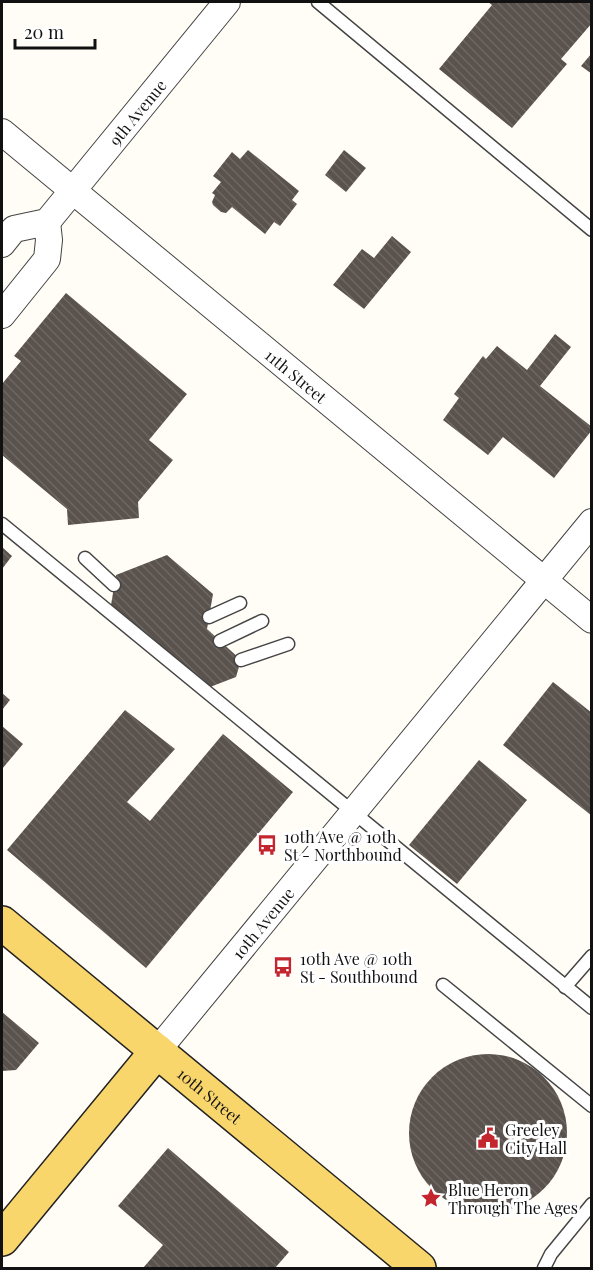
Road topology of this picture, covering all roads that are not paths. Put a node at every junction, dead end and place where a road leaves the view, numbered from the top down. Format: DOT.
graph roads {
  1 [pos="227,2"];
  2 [pos="318,2"];
  3 [pos="2,132"];
  4 [pos="72,190"];
  5 [pos="47,222"];
  6 [pos="591,230"];
  7 [pos="2,244"];
  8 [pos="2,315"];
  9 [pos="591,522"];
  10 [pos="2,524"];
  11 [pos="85,558"];
  12 [pos="543,580"];
  13 [pos="114,585"];
  14 [pos="240,603"];
  15 [pos="209,617"];
  16 [pos="591,620"];
  17 [pos="262,621"];
  18 [pos="220,641"];
  19 [pos="288,644"];
  20 [pos="241,660"];
  21 [pos="353,812"];
  22 [pos="2,923"];
  23 [pos="591,956"];
  24 [pos="443,985"];
  25 [pos="565,987"];
  26 [pos="591,1008"];
  27 [pos="157,1051"];
  28 [pos="591,1106"];
  29 [pos="591,1204"];
  30 [pos="2,1239"];
  31 [pos="405,1261"];
  32 [pos="544,1269"];
  1 -- 4 [label="street, 9th Avenue"];
  2 -- 6 [label="lane"];
  3 -- 4 [label="street, 11th Street"];
  4 -- 5 [label="street, 9th Avenue"];
  4 -- 12 [label="street, 11th Street"];
  5 -- 7 [label="street"];
  5 -- 8 [label="street"];
  9 -- 12 [label="street, 10th Avenue"];
  10 -- 21 [label="lane"];
  11 -- 13 [label="lane"];
  12 -- 16 [label="street, 11th Street"];
  12 -- 21 [label="street, 10th Avenue"];
  14 -- 15 [label="lane"];
  17 -- 18 [label="lane"];
  19 -- 20 [label="lane"];
  21 -- 25 [label="lane"];
  21 -- 27 [label="street, 10th Avenue"];
  22 -- 27 [label="main road, 10th Street"];
  23 -- 25 [label="lane"];
  24 -- 28 [label="lane"];
  25 -- 26 [label="lane"];
  27 -- 30 [label="main road, 10th Avenue"];
  27 -- 31 [label="main road, 10th Street"];
  29 -- 32 [label="lane"];
}
